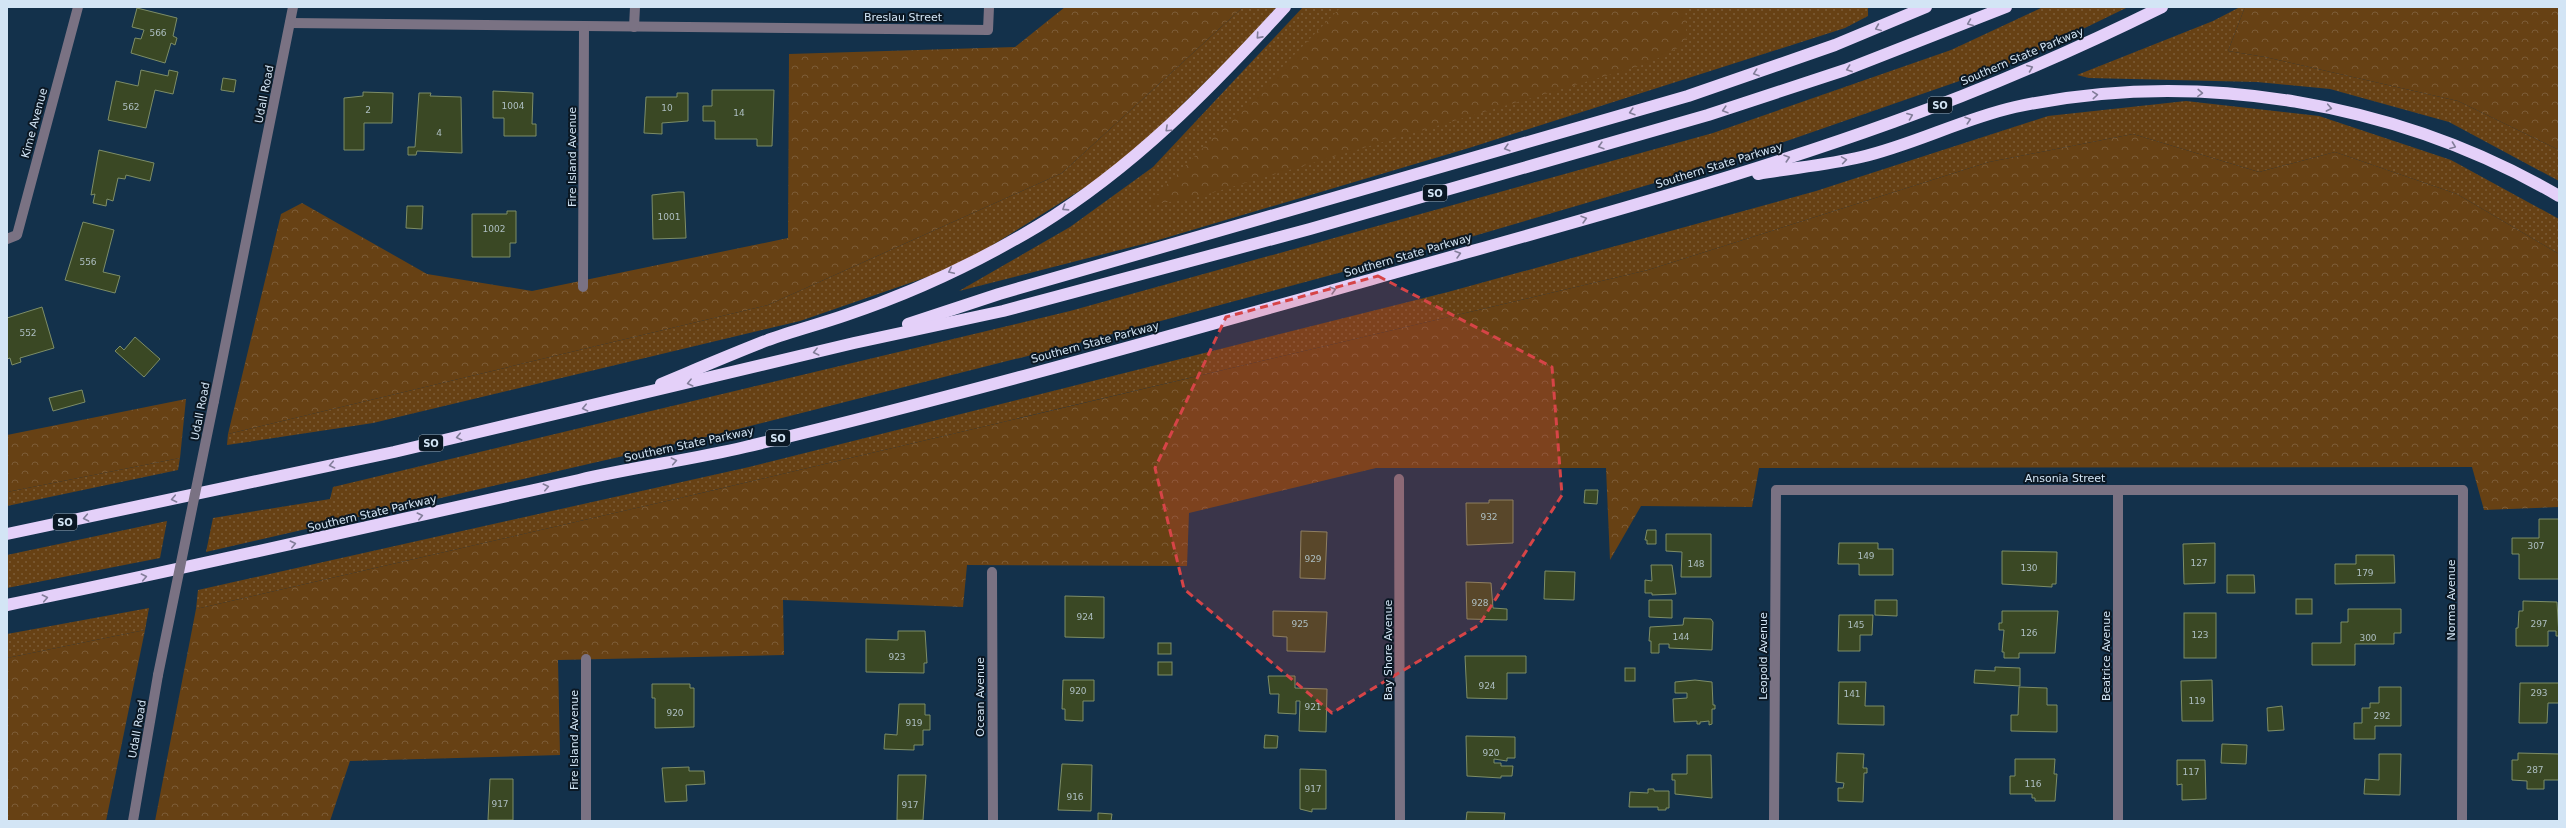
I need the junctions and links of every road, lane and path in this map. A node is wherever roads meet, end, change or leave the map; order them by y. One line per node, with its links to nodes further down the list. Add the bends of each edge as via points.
1 (78, 7): 14 (street, Kime Avenue, via 17,235)
2 (293, 7): 9 (street, Udall Road)
3 (634, 7): 11 (street)
4 (989, 7): 11 (street, Breslau Street, via 988,30)
5 (1285, 7): 17 (highway, one-way to 17, via 1202,97 1158,138 1093,189 1039,225 975,260 917,287 848,315 769,340)
6 (1926, 7): 16 (highway, SO, one-way to 16, via 1828,47 1688,96 999,294)
7 (2006, 7): 16 (highway, SO, one-way to 16, via 1845,70 1675,125 1310,229 1010,309)
8 (2162, 7): 12 (highway, Southern State Parkway / SO, one-way to 8, via 1822,147 1933,107 2045,62)
9 (290, 23): 10 (street, Breslau Street); 26 (street, Udall Road, bridge, via 158,675)
10 (584, 27): 11 (street, Breslau Street); 15 (street, Fire Island Avenue)
11 (634, 27)
12 (1709, 182): 13 (highway, one-way to 13, via 1861,157 1966,120 2033,104 2096,95 2184,92 2267,98 2352,113 2410,130 2471,153); 24 (highway, Southern State Parkway / SO, one-way to 12, via 255,553 588,478 749,446 1296,300)
13 (2559, 196)
14 (7, 238)
15 (583, 287)
16 (854, 343): 17 (highway, SO, one-way to 17)
17 (623, 399): 22 (highway, SO, one-way to 22, via 386,454)
18 (1399, 479): 29 (street, Bay Shore Avenue)
19 (1776, 490): 20 (street, Ansonia Street); 30 (street, Leopold Avenue)
20 (2118, 490): 21 (street, Ansonia Street); 31 (street, Beatrice Avenue)
21 (2353, 491): 32 (street, Norma Avenue, via 2463,490)
22 (7, 534)
23 (992, 572): 28 (street, Ocean Avenue)
24 (7, 605)
25 (586, 659): 27 (street, Fire Island Avenue)
26 (133, 821)
27 (586, 821)
28 (993, 821)
29 (1400, 821)
30 (1774, 821)
31 (2118, 821)
32 (2462, 821)

